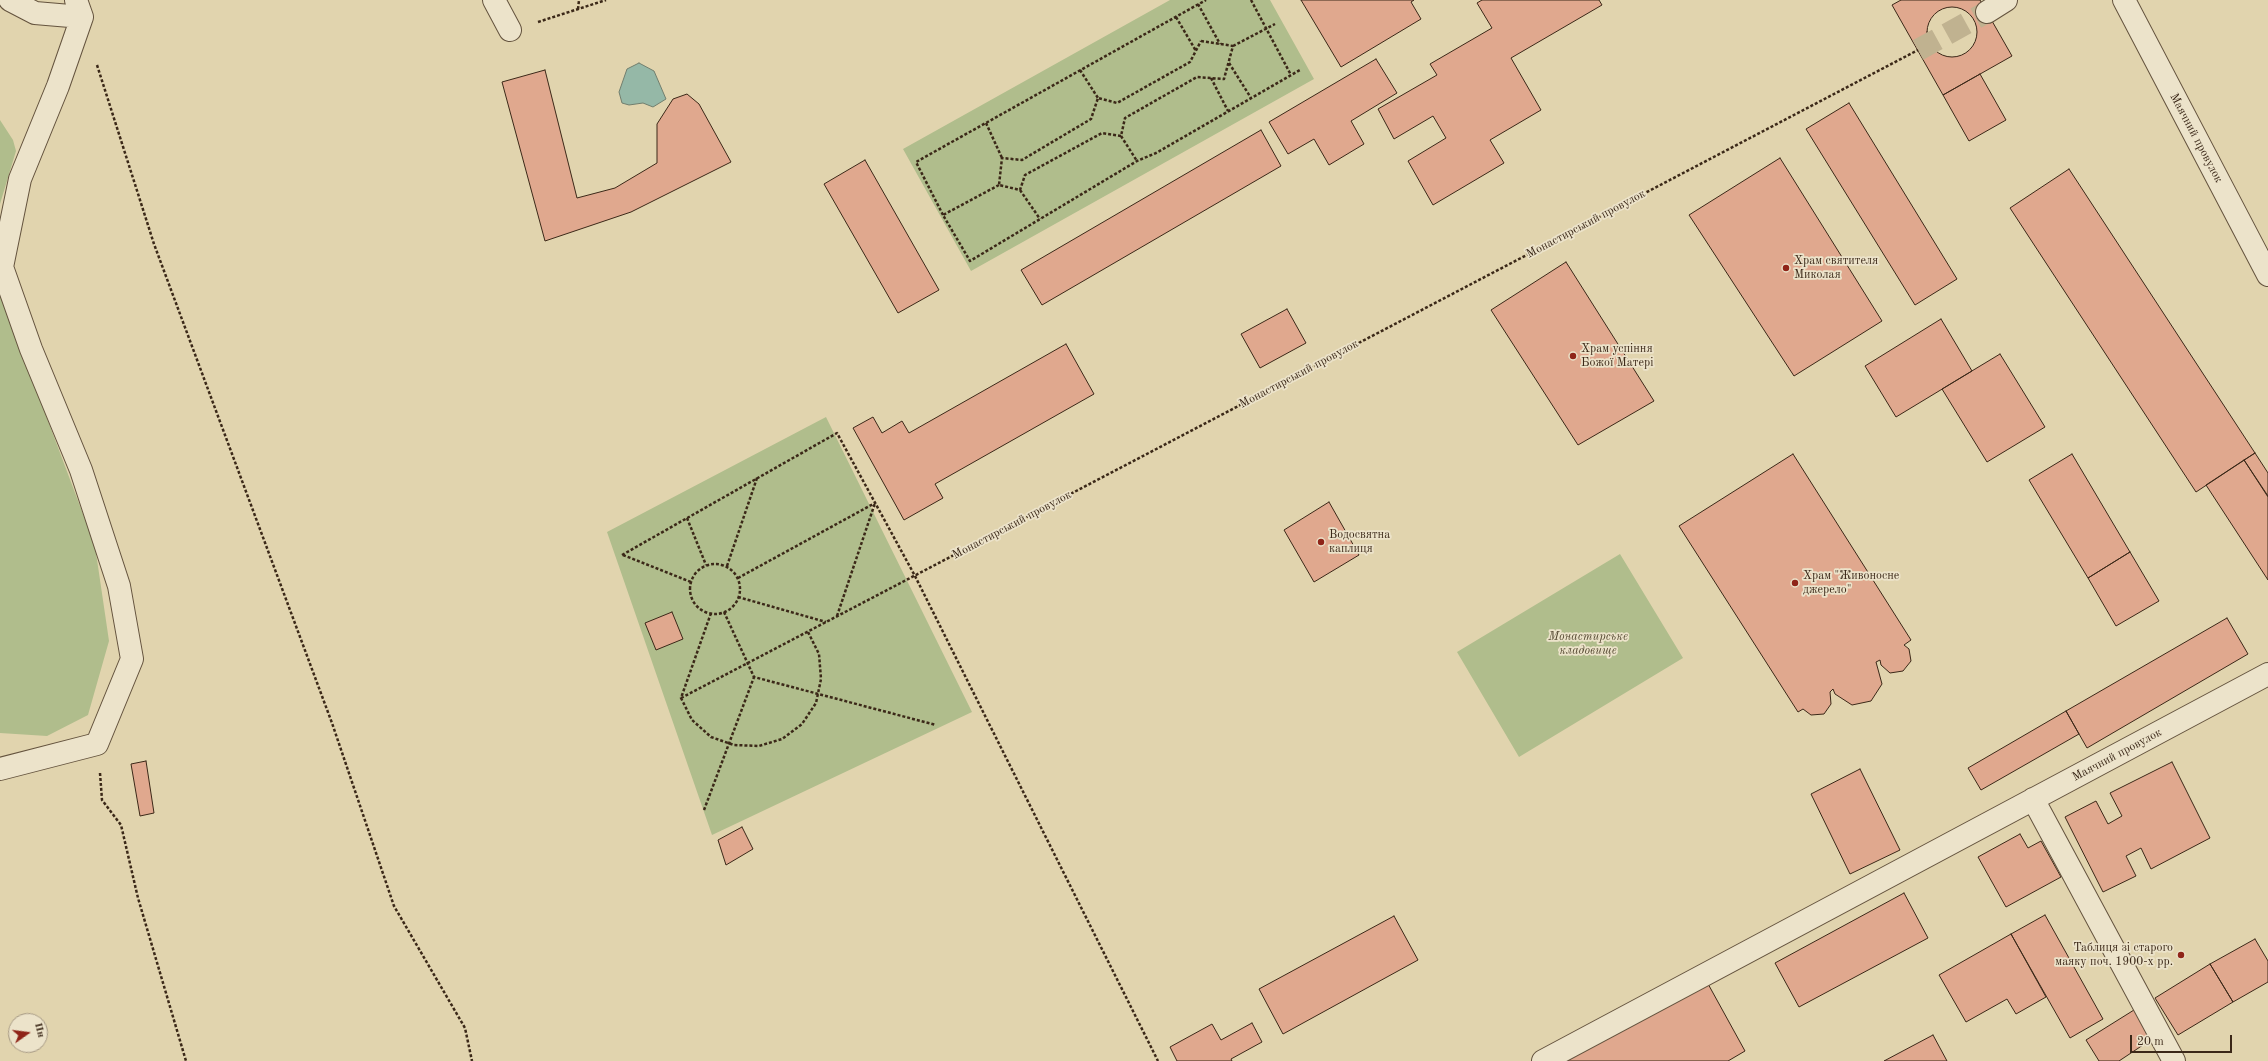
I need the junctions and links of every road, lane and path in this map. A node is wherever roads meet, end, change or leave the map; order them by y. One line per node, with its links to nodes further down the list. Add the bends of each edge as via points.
1 (10, 0): 10 (street, via 35,13)
2 (494, 0): 16 (street)
3 (579, 0): 11 (path)
4 (606, 0): 11 (path)
5 (1206, 0): 9 (path)
6 (1251, 0): 15 (path)
7 (2006, 0): 12 (street)
8 (2124, 0): 38 (street, Маячний провулок)
9 (1198, 4): 13 (path); 17 (path)
10 (79, 9): 59 (street, via 58,86 20,179 2,268 81,470 119,586 132,660)
11 (578, 9): 16 (path)
12 (1987, 12)
13 (1176, 17): 20 (path); 23 (path)
14 (1275, 24): 15 (path)
15 (1265, 29): 18 (path); 25 (path)
16 (510, 30)
17 (1220, 44): 18 (path); 20 (path, via 1201,41)
18 (1233, 46): 22 (path)
19 (1918, 50): 44 (path, Монастирський провулок)
20 (1196, 51): 27 (path, via 1190,62 1117,103)
21 (96, 61): 65 (path, via 154,244 332,723 394,906 465,1028)
22 (1228, 62): 26 (path, via 1224,79); 28 (path)
23 (1080, 70): 27 (path); 30 (path)
24 (1300, 70): 25 (path)
25 (1291, 75): 28 (path)
26 (1211, 78): 29 (path); 31 (path, via 1197,77 1125,118)
27 (1098, 98): 32 (path, via 1090,119 1022,160)
28 (1251, 98): 29 (path)
29 (1228, 111): 33 (path, via 1156,153)
30 (986, 123): 32 (path); 36 (path, via 916,162)
31 (1122, 136): 33 (path); 35 (path, via 1102,133 1025,175)
32 (1002, 158): 34 (path)
33 (1137, 161): 37 (path)
34 (998, 185): 35 (path); 36 (path)
35 (1020, 190): 37 (path)
36 (943, 215): 37 (path, via 970,261)
37 (1040, 219)
38 (2268, 275)
39 (757, 478): 40 (path, via 837,433); 41 (path); 43 (path)
40 (875, 503): 44 (path); 45 (path); 50 (path)
41 (686, 518): 42 (path); 46 (path, via 622,554)
42 (706, 565): 43 (path); 46 (path)
43 (727, 566): 45 (path)
44 (915, 576): 50 (path, Монастирський провулок); 66 (path)
45 (738, 578): 47 (path)
46 (691, 582): 49 (path, via 690,591 696,605)
47 (738, 597): 48 (path, via 735,604); 51 (path)
48 (724, 612): 49 (path); 53 (path)
49 (711, 613): 57 (path)
50 (837, 616): 51 (path, Монастирський провулок)
51 (826, 622): 52 (path, Монастирський провулок)
52 (808, 632): 53 (path, Монастирський провулок); 56 (path, via 819,654 821,679)
53 (748, 663): 55 (path); 57 (path, Монастирський провулок)
54 (2268, 674): 62 (street, Маячний провулок)
55 (754, 677): 56 (path); 60 (path)
56 (818, 694): 58 (path); 60 (path, via 816,703 802,724 782,739 759,746)
57 (680, 698): 60 (path, via 692,720 711,737)
58 (936, 725)
59 (97, 744): 61 (street); 64 (path, via 102,800 121,825 138,898)
60 (729, 744): 63 (path)
61 (0, 769)
62 (2033, 799): 67 (street, Маячний провулок); 68 (street)
63 (704, 810)
64 (186, 1061)
65 (472, 1061)
66 (1158, 1061)
67 (1543, 1061)
68 (2174, 1061)

